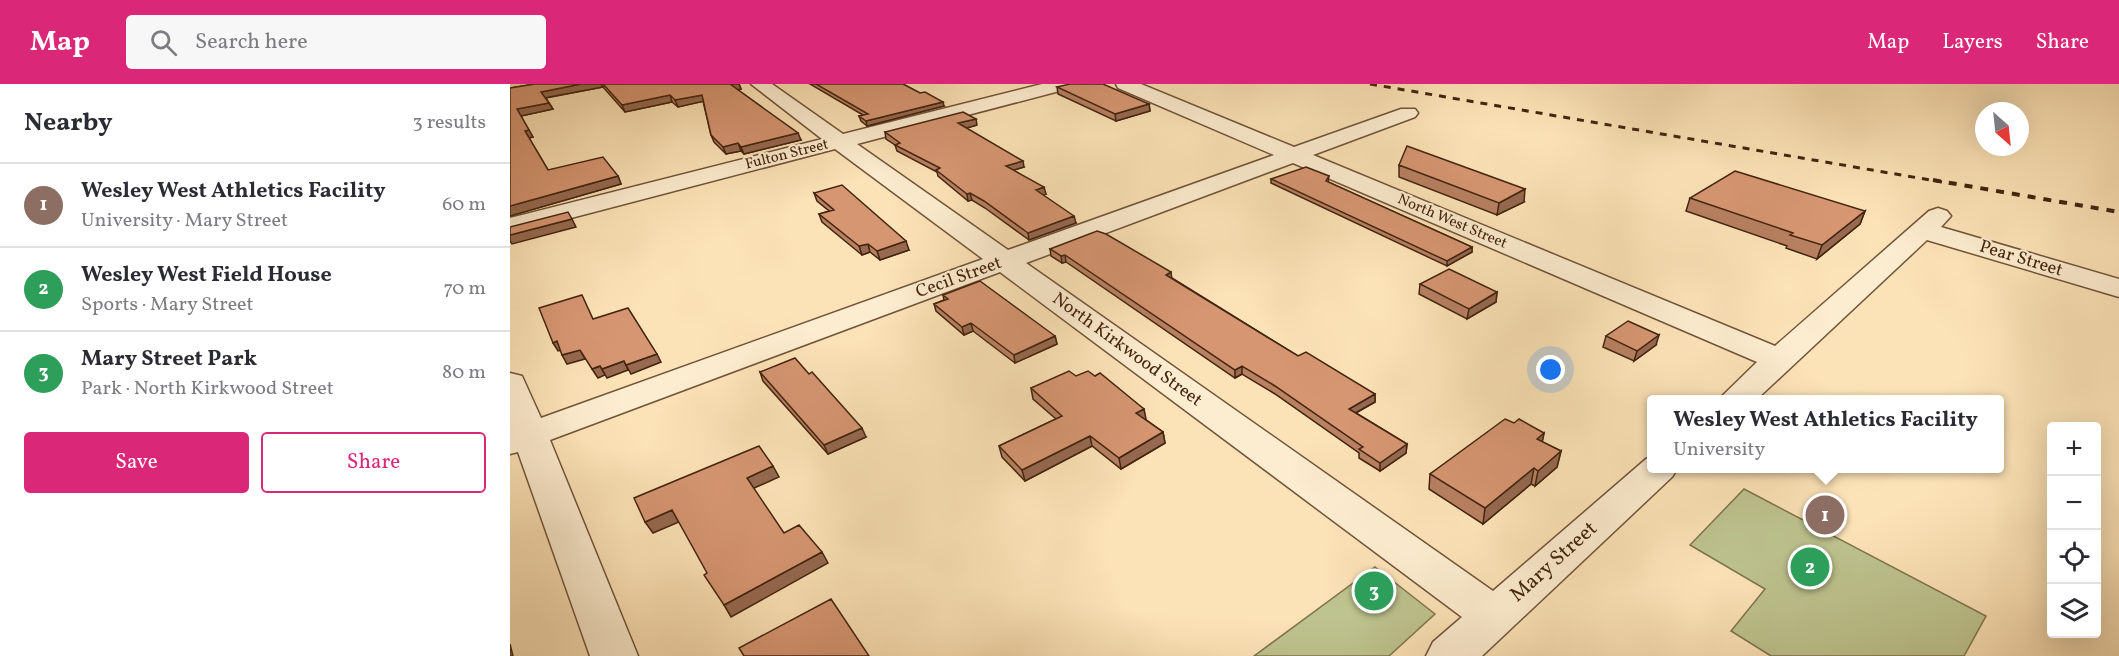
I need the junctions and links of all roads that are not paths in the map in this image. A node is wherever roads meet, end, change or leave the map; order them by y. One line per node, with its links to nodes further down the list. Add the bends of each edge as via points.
1 (532, 84): 5 (highway)
2 (760, 84): 7 (street, North Kirkwood Street)
3 (1064, 84): 7 (street, Fulton Street)
4 (1125, 84): 8 (street, North West Street)
5 (510, 88)
6 (1408, 113): 8 (street, Cecil Street)
7 (837, 142): 9 (street, Fulton Street); 10 (street, North Kirkwood Street)
8 (1292, 156): 10 (street, Cecil Street); 12 (street, North West Street)
9 (510, 226)
10 (1005, 261): 15 (street, Cecil Street); 17 (street, North Kirkwood Street)
11 (2119, 288): 12 (street, Pear Street, via 1930,223)
12 (1780, 360): 14 (street)
13 (510, 383): 15 (street)
14 (1741, 395)
15 (520, 438): 18 (street)
16 (1653, 473): 17 (street, Mary Street)
17 (1494, 616): 19 (street, Mary Street)
18 (614, 656)
19 (1450, 656)

